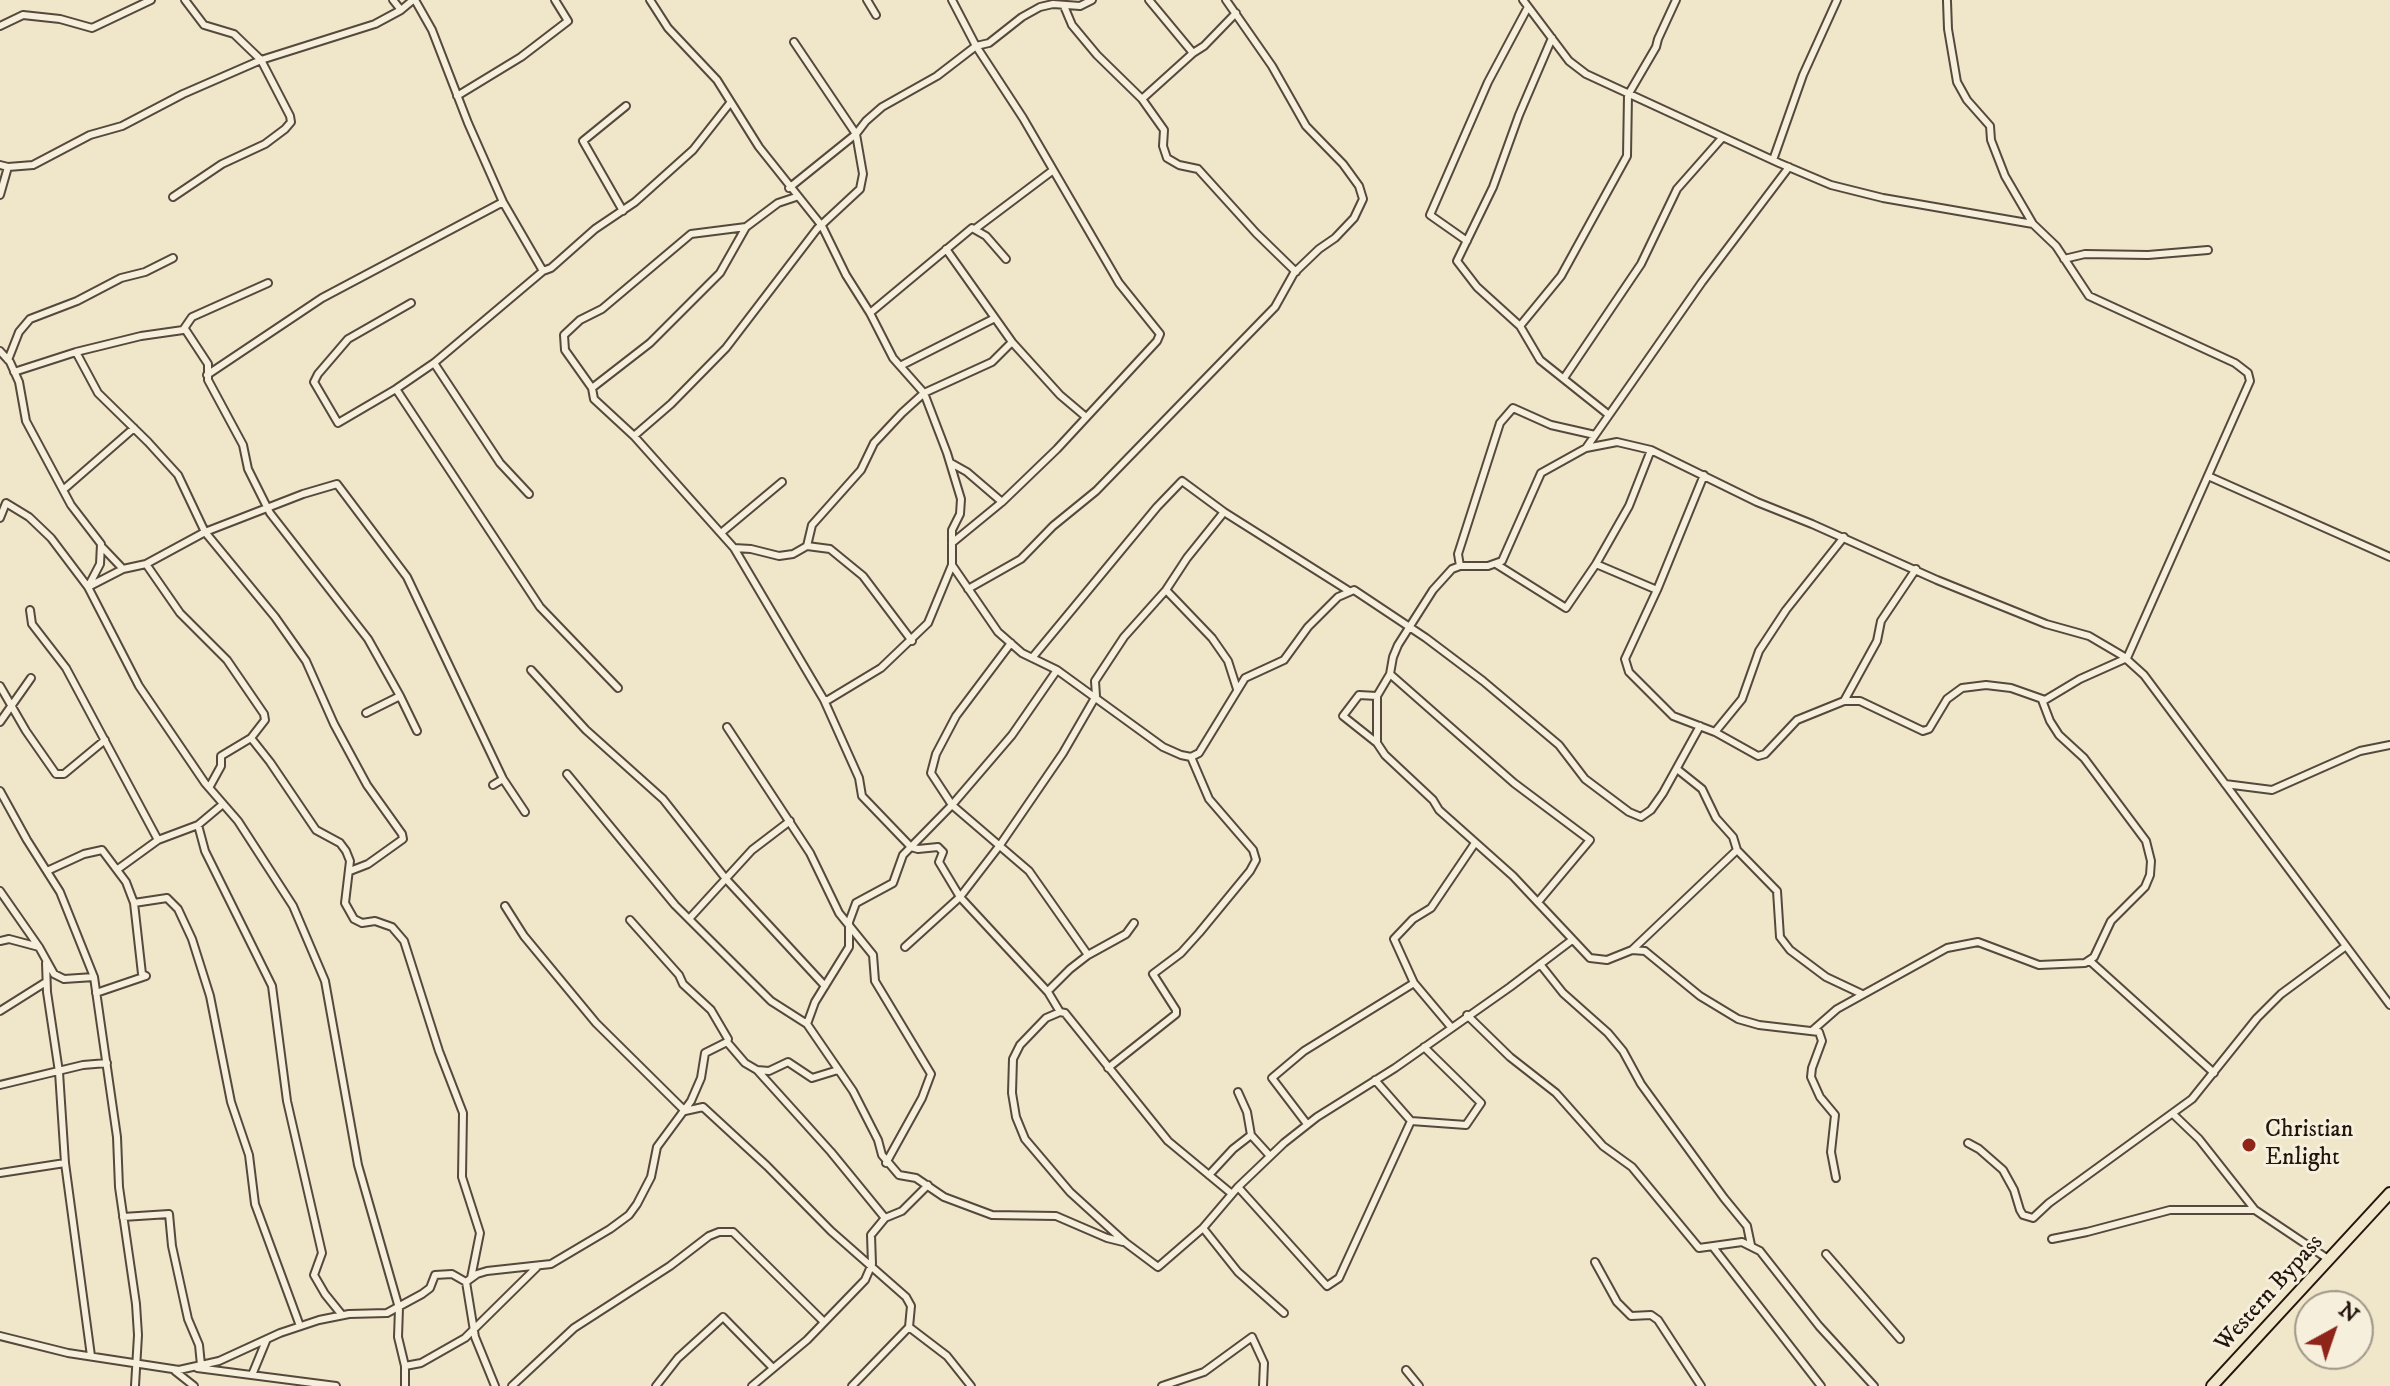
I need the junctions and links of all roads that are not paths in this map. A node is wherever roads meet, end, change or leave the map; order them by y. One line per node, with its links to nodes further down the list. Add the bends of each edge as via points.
1 (151, 0): 20 (street, via 92,28 23,15)
2 (185, 0): 25 (street, via 204,25 234,34)
3 (393, 0): 17 (street)
4 (414, 0): 17 (street); 27 (street, via 432,30)
5 (555, 0): 27 (street, via 568,21)
6 (650, 0): 29 (street)
7 (867, 0): 19 (street)
8 (952, 0): 23 (street)
9 (1092, 0): 16 (street)
10 (1149, 0): 24 (street)
11 (1226, 0): 18 (street)
12 (1676, 0): 26 (street)
13 (1837, 0): 33 (street)
14 (1947, 1): 43 (street, via 1957,82 1990,126 2005,176)
15 (1526, 3): 21 (street); 47 (street, via 1430,215)
16 (1064, 6): 23 (street, via 1040,7 989,43); 28 (street, via 1097,55)
17 (401, 10): 25 (street, via 367,27)
18 (1236, 13): 24 (street); 54 (street, via 1306,126 1343,164 1363,199 1354,218)
19 (876, 15)
20 (0, 26)
21 (1552, 38): 26 (street, via 1586,74); 47 (street)
22 (794, 42): 31 (street)
23 (976, 46): 31 (street, via 882,107); 36 (street)
24 (1193, 53): 28 (street)
25 (261, 60): 34 (street, via 33,165); 39 (street, via 290,125)
26 (1628, 95): 32 (street); 59 (street, via 1627,156 1561,276)
27 (457, 96): 41 (street)
28 (1142, 99): 54 (street, via 1164,130 1167,158 1198,169)
29 (730, 103): 37 (street); 42 (street, via 687,157)
30 (626, 106): 42 (street, via 583,141)
31 (856, 134): 37 (street); 44 (street, via 863,182)
32 (1722, 138): 33 (street); 69 (street, via 1677,189 1641,264)
33 (1773, 160): 35 (street)
34 (4, 166): 38 (street)
35 (1789, 167): 43 (street, via 1883,198); 73 (street)
36 (1052, 171): 46 (street); 74 (street, via 1119,283 1160,334)
37 (789, 188): 40 (street)
38 (0, 195)
39 (173, 197)
40 (796, 197): 44 (street); 45 (street, via 778,203)
41 (503, 202): 53 (street); 68 (street, via 322,298)
42 (623, 211): 53 (street)
43 (2033, 224): 52 (street)
44 (822, 226): 57 (street); 77 (street, via 726,348)
45 (746, 227): 70 (street, via 720,273 650,343); 70 (street, via 691,234 564,335 565,350)
46 (975, 229): 48 (street); 51 (street)
47 (1467, 241): 59 (street, via 1457,261)
48 (946, 249): 57 (street); 58 (street)
49 (2208, 250): 52 (street)
50 (173, 258): 64 (street, via 30,319)
51 (1006, 259)
52 (2064, 259): 82 (street, via 2089,296 2248,373 2245,394)
53 (543, 271): 65 (street)
54 (1296, 272): 106 (street, via 1275,307 1096,491 1021,559)
55 (268, 283): 60 (street, via 192,317)
56 (411, 303): 71 (street, via 348,339 314,382 338,423)
57 (870, 313): 66 (street)
58 (995, 318): 61 (street); 66 (street)
59 (1520, 326): 69 (street, via 1540,360)
60 (185, 329): 63 (street); 68 (street, via 208,364)
61 (1012, 342): 72 (street, via 992,362); 74 (street)
62 (0, 351): 64 (street)
63 (76, 352): 67 (street); 75 (street, via 98,393)
64 (8, 360): 67 (street)
65 (434, 363): 71 (street); 85 (street, via 500,463)
66 (902, 365): 72 (street)
67 (14, 372): 84 (street, via 26,421)
68 (207, 375): 87 (street)
69 (1564, 378): 73 (street)
70 (592, 388): 77 (street, via 594,399)
71 (396, 389): 121 (street, via 540,607)
72 (924, 393): 80 (street); 94 (street, via 874,443 861,470 812,525)
73 (1609, 415): 76 (street)
74 (1086, 417): 86 (street)
75 (134, 428): 84 (street); 90 (street, via 178,475)
76 (1595, 435): 78 (street); 102 (street, via 1551,425 1513,408 1500,423 1458,554)
77 (634, 436): 91 (street)
78 (1586, 448): 79 (street, via 1617,442); 99 (street, via 1541,473 1502,561)
79 (1651, 450): 81 (street); 100 (street, via 1629,506)
80 (950, 463): 86 (street); 93 (street, via 961,499)
81 (1704, 475): 92 (street); 108 (street)
82 (2208, 476): 97 (street); 115 (street)
83 (782, 482): 91 (street)
84 (63, 490): 95 (street)
85 (529, 494)
86 (1002, 502): 93 (street)
87 (268, 508): 90 (street); 123 (street, via 368,639); 143 (street, via 337,484 407,577)
88 (1224, 512): 107 (street); 109 (street); 114 (street, via 1179,481)
89 (0, 518): 105 (street, via 6,503 29,517)
90 (205, 532): 98 (street); 160 (street, via 306,661 367,785 407,835)
91 (721, 533): 96 (street)
92 (1844, 537): 104 (street); 135 (street, via 1786,610 1759,651 1742,699)
93 (952, 543): 101 (street)
94 (807, 546): 96 (street, via 779,556); 112 (street, via 830,549 863,576)
95 (103, 548): 103 (street); 105 (street)
96 (734, 548): 126 (street)
97 (2390, 557)
98 (146, 564): 103 (street); 136 (street, via 180,613 227,660 264,714)
99 (1496, 564): 100 (street, via 1566,608); 102 (street)
100 (1596, 564): 108 (street)
101 (952, 565): 106 (street); 112 (street, via 928,623)
102 (1460, 566): 111 (street, via 1446,574)
103 (123, 569): 105 (street)
104 (1916, 569): 115 (street, via 2046,624 2089,636); 128 (street, via 1881,621 1877,641)
105 (88, 587): 146 (street, via 139,686)
106 (968, 589): 113 (street)
107 (1166, 590): 122 (street, via 1212,638 1228,661); 124 (street, via 1124,637 1095,681)
108 (1657, 590): 132 (street, via 1624,664 1673,716)
109 (1349, 591): 111 (street, via 1359,591); 122 (street, via 1308,627 1284,660 1253,672)
110 (30, 610): 137 (street, via 32,624 66,668)
111 (1410, 627): 118 (street); 141 (street, via 1559,745 1585,779 1629,812 1646,816)
112 (912, 641): 126 (street, via 881,668)
113 (1011, 643): 114 (street); 149 (street, via 956,716 936,754 931,773)
114 (1032, 658): 117 (street)
115 (2126, 659): 127 (street); 144 (street, via 2144,675)
116 (531, 670): 161 (street, via 586,730 663,799)
117 (1057, 670): 124 (street); 149 (street, via 1012,735)
118 (1390, 674): 125 (street); 164 (street, via 1514,783 1590,840)
119 (31, 678): 129 (street)
120 (0, 686): 129 (street)
121 (618, 688)
122 (1237, 689): 140 (street, via 1199,753)
123 (400, 696): 130 (street); 134 (street)
124 (1096, 696): 140 (street, via 1163,747); 155 (street)
125 (1377, 696): 138 (street); 138 (street, via 1359,695 1343,716)
126 (824, 700): 156 (street, via 862,796)
127 (2042, 700): 128 (street, via 2011,688 1962,688 1923,731 1860,701); 178 (street, via 2059,735 2084,758 2150,849 2145,887 2111,921)
128 (1844, 701): 135 (street, via 1797,720 1762,756)
129 (12, 705): 131 (street); 137 (street, via 56,774 64,774)
130 (366, 713)
131 (0, 722)
132 (1700, 726): 135 (street); 141 (street)
133 (727, 727): 151 (street)
134 (417, 731)
135 (1715, 732)
136 (251, 738): 146 (street, via 221,756); 160 (street, via 316,830 346,851)
137 (105, 740): 153 (street)
138 (1377, 743): 154 (street)
139 (2390, 745): 144 (street, via 2360,751 2272,790)
140 (1191, 757): 198 (street, via 1209,799 1256,860 1181,953 1153,974 1176,1014)
141 (1677, 769): 157 (street, via 1702,789)
142 (567, 774): 167 (street)
143 (503, 779): 145 (street); 150 (street)
144 (2225, 784): 173 (street)
145 (493, 785)
146 (210, 786): 148 (street)
147 (0, 791): 159 (street)
148 (223, 804): 152 (street); 236 (street, via 293,906 325,981 358,1165)
149 (952, 805): 155 (street); 156 (street)
150 (525, 812)
151 (790, 821): 161 (street, via 752,850); 170 (street)
152 (198, 825): 153 (street); 238 (street, via 205,851 272,986 287,1101 322,1253 314,1275)
153 (158, 840): 158 (street)
154 (1475, 843): 164 (street); 183 (street, via 1431,908 1394,939)
155 (1000, 845): 163 (street); 177 (street, via 1029,871)
156 (911, 847): 163 (street, via 938,847 943,852 939,862); 170 (street, via 893,883 856,903)
157 (1737, 850): 176 (street); 187 (street, via 1777,891 1780,937 1790,950 1826,977)
158 (118, 869): 159 (street, via 102,850); 165 (street)
159 (47, 871): 181 (street, via 70,913)
160 (350, 871): 235 (street, via 345,903 354,919 392,927 404,941 463,1113 462,1177 480,1233)
161 (726, 879): 167 (street); 184 (street)
162 (0, 891): 174 (street)
163 (960, 897): 175 (street); 190 (street, via 1048,992)
164 (1538, 902): 171 (street)
165 (134, 903): 186 (street, via 146,976); 240 (street, via 167,898 192,939 249,1155 255,1204)
166 (505, 906): 206 (street, via 596,1023)
167 (689, 919): 192 (street, via 771,1001)
168 (630, 920): 195 (street, via 711,1010)
169 (1134, 923): 177 (street, via 1126,934)
170 (849, 927): 184 (street, via 849,947); 214 (street, via 873,955 875,981 931,1074)
171 (1572, 940): 176 (street, via 1597,961); 180 (street)
172 (0, 941): 174 (street)
173 (2346, 946): 188 (street); 202 (street, via 2281,994)
174 (39, 947): 179 (street)
175 (905, 947)
176 (1632, 950): 194 (street, via 1655,957 1700,996 1738,1019)
177 (1088, 955): 185 (street)
178 (2090, 961): 187 (street, via 2039,965 1971,942 1947,948); 202 (street)
179 (46, 963): 181 (street, via 64,979); 182 (street)
180 (1540, 964): 191 (street); 228 (street, via 1623,1051 1641,1084 1747,1226)
181 (94, 977): 186 (street)
182 (46, 982): 189 (street); 201 (street)
183 (1414, 983): 193 (street); 209 (street, via 1304,1051 1272,1078)
184 (825, 986): 192 (street)
185 (1050, 989)
186 (96, 993): 197 (street)
187 (1862, 994): 194 (street)
188 (2390, 1005)
189 (0, 1011)
190 (1060, 1012): 198 (street); 227 (street, via 1032,1031 1013,1059 1016,1117 1025,1139 1070,1192)
191 (1467, 1015): 193 (street); 229 (street, via 1556,1093 1603,1146 1632,1167 1699,1248)
192 (807, 1024): 200 (street)
193 (1451, 1027): 196 (street)
194 (1813, 1030): 217 (street, via 1822,1041 1811,1077 1835,1115 1831,1152)
195 (727, 1042): 199 (street); 206 (street, via 705,1053 701,1078)
196 (1424, 1047): 203 (street); 208 (street, via 1481,1103 1466,1125)
197 (107, 1063): 201 (street); 223 (street)
198 (1108, 1068): 216 (street, via 1168,1141)
199 (757, 1070): 200 (street, via 788,1062 812,1078); 224 (street)
200 (838, 1070): 214 (street)
201 (59, 1072): 204 (street); 213 (street)
202 (2214, 1073): 207 (street)
203 (1375, 1080): 208 (street); 209 (street)
204 (0, 1085)
205 (1238, 1092): 210 (street)
206 (685, 1111): 233 (street, via 703,1107); 234 (street, via 657,1147 651,1177 629,1215 560,1260)
207 (2173, 1114): 211 (street, via 2033,1218 2023,1215 2003,1170); 222 (street)
208 (1411, 1121): 219 (street, via 1339,1278 1327,1286)
209 (1307, 1124): 212 (street)
210 (1251, 1135): 212 (street); 216 (street)
211 (1968, 1143)
212 (1270, 1156): 219 (street)
213 (65, 1163): 215 (street); 246 (street)
214 (886, 1163): 218 (street, via 899,1175)
215 (0, 1173)
216 (1209, 1175): 221 (street)
217 (1836, 1178)
218 (928, 1185): 224 (street, via 902,1211); 227 (street, via 944,1197 992,1215 1056,1216)
219 (1238, 1187): 221 (street)
220 (2390, 1193): 231 (main road, Western Bypass)
221 (1232, 1194): 225 (street)
222 (2255, 1210): 226 (street, via 2170,1210); 231 (street)
223 (123, 1217): 247 (street, via 136,1304); 248 (street, via 169,1214)
224 (885, 1218): 233 (street, via 871,1235)
225 (1203, 1228): 227 (street, via 1158,1267); 237 (street, via 1238,1272)
226 (2052, 1239)
227 (1126, 1243)
228 (1751, 1245): 229 (street); 270 (street)
229 (1713, 1247): 269 (street)
230 (1826, 1254): 244 (street)
231 (2328, 1259): 271 (main road, Western Bypass)
232 (1595, 1262): 268 (street, via 1631,1316 1658,1320)
233 (872, 1264): 239 (street, via 865,1280); 241 (street, via 906,1297 911,1306)
234 (537, 1267): 235 (street, via 487,1271); 242 (street)
235 (469, 1280): 236 (street, via 435,1275 430,1288); 242 (street)
236 (399, 1308): 238 (street); 249 (street)
237 (1284, 1313)
238 (342, 1315): 240 (street)
239 (824, 1322): 251 (street); 260 (street, via 733,1232 719,1232 574,1328)
240 (300, 1326): 245 (street)
241 (909, 1327): 263 (street); 264 (street, via 947,1356)
242 (474, 1330): 249 (street, via 421,1363); 259 (street)
243 (0, 1336): 246 (street)
244 (1900, 1339)
245 (266, 1341): 248 (street); 254 (street)
246 (91, 1356): 247 (street)
247 (137, 1363): 252 (street); 255 (street)
248 (201, 1365): 250 (street)
249 (405, 1366): 258 (street)
250 (191, 1367): 252 (street); 254 (street)
251 (772, 1367): 261 (street, via 723,1317); 262 (street)
252 (172, 1370): 256 (street)
253 (1406, 1370): 267 (street)
254 (252, 1375): 257 (street)
255 (135, 1386)
256 (194, 1386)
257 (336, 1386)
258 (405, 1386)
259 (495, 1386)
260 (512, 1386)
261 (656, 1386)
262 (752, 1386)
263 (852, 1386)
264 (971, 1386)
265 (1162, 1386): 266 (street, via 1204,1372 1252,1337 1264,1363)
266 (1263, 1386)
267 (1419, 1386)
268 (1701, 1386)
269 (1821, 1386)
270 (1874, 1386)
271 (2212, 1386)

